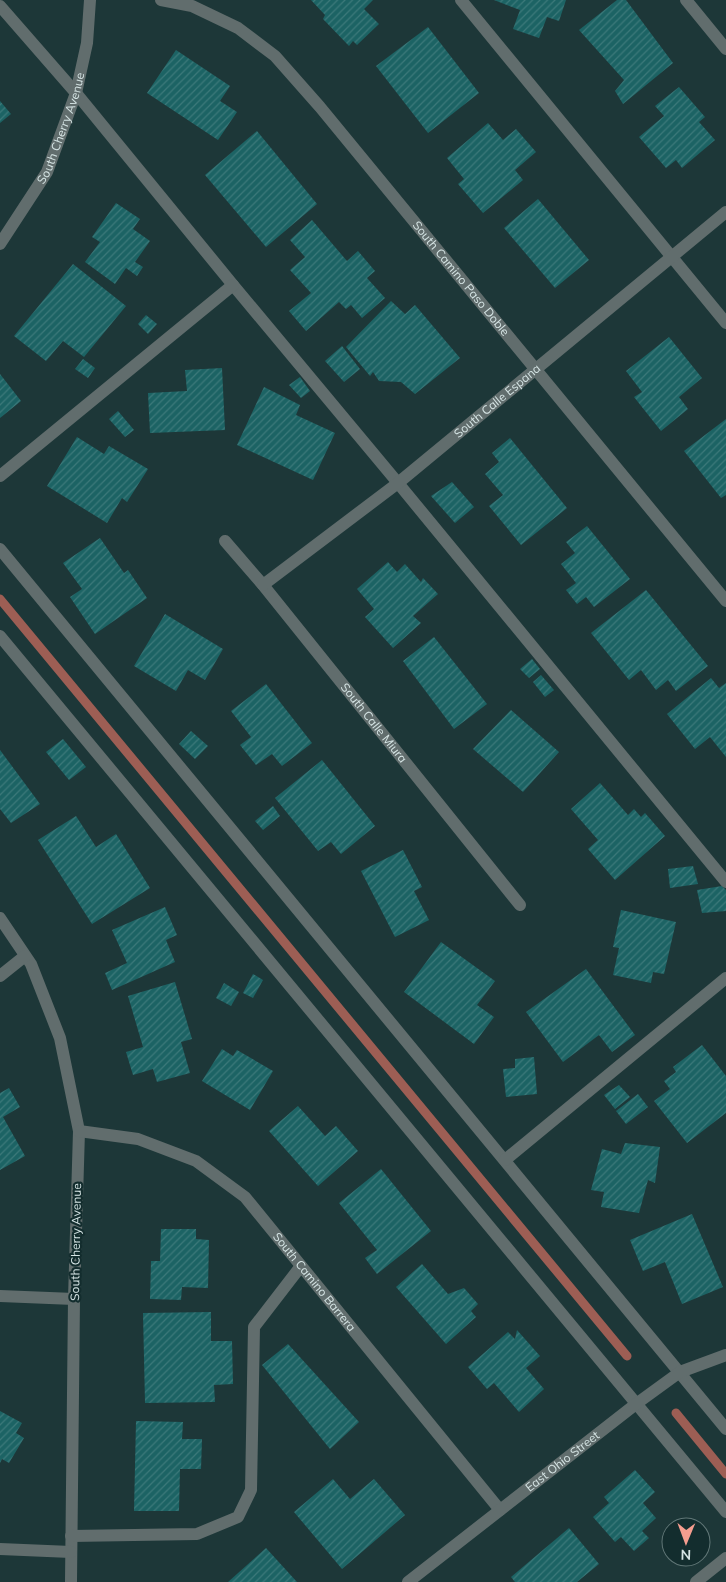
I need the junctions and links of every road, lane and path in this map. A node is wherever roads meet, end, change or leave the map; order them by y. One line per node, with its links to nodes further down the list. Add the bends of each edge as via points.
1 (90, 0): 7 (street, South Cherry Avenue, via 87,43)
2 (161, 0): 13 (street, South Camino Paso Doble, via 192,6 238,28 275,56)
3 (461, 0): 10 (street)
4 (686, 0): 6 (street)
5 (0, 6): 7 (street)
6 (726, 49)
7 (76, 93): 9 (street, South Cherry Avenue, via 47,172); 11 (street)
8 (726, 212): 10 (street, South Calle Espana)
9 (0, 244)
10 (673, 256): 12 (street); 13 (street, South Calle Espana)
11 (233, 285): 14 (street); 15 (street)
12 (726, 323)
13 (535, 370): 15 (street, South Calle Espana); 19 (street, South Camino Paso Doble)
14 (0, 476)
15 (398, 483): 18 (street, South Calle Espana); 21 (street)
16 (225, 541): 18 (street, South Calle Miura)
17 (0, 549): 28 (street)
18 (263, 585): 22 (street, South Calle Miura)
19 (726, 601)
20 (0, 636): 34 (street)
21 (726, 882)
22 (520, 906)
23 (0, 918): 24 (street, South Cherry Avenue)
24 (25, 956): 25 (street); 27 (street, South Cherry Avenue, via 60,1038)
25 (0, 976)
26 (726, 978): 28 (street)
27 (79, 1130): 29 (street, South Camino Barrera, via 138,1139 196,1161 245,1197); 31 (street, South Cherry Avenue)
28 (505, 1160): 33 (street)
29 (302, 1266): 36 (street, South Camino Barrera); 38 (street, via 254,1327 251,1490 238,1518 196,1534)
30 (0, 1296): 31 (street)
31 (74, 1299): 38 (street, South Cherry Avenue)
32 (726, 1355): 33 (street, East Ohio Street)
33 (680, 1372): 34 (street, East Ohio Street); 35 (street)
34 (636, 1404): 36 (street, East Ohio Street); 37 (street)
35 (726, 1429)
36 (500, 1510): 43 (street, East Ohio Street)
37 (726, 1512)
38 (71, 1536): 40 (street, South Cherry Avenue)
39 (0, 1549): 40 (street)
40 (71, 1552): 42 (street, South Cherry Avenue)
41 (726, 1558): 44 (street)
42 (71, 1582)
43 (408, 1582)
44 (696, 1582)

